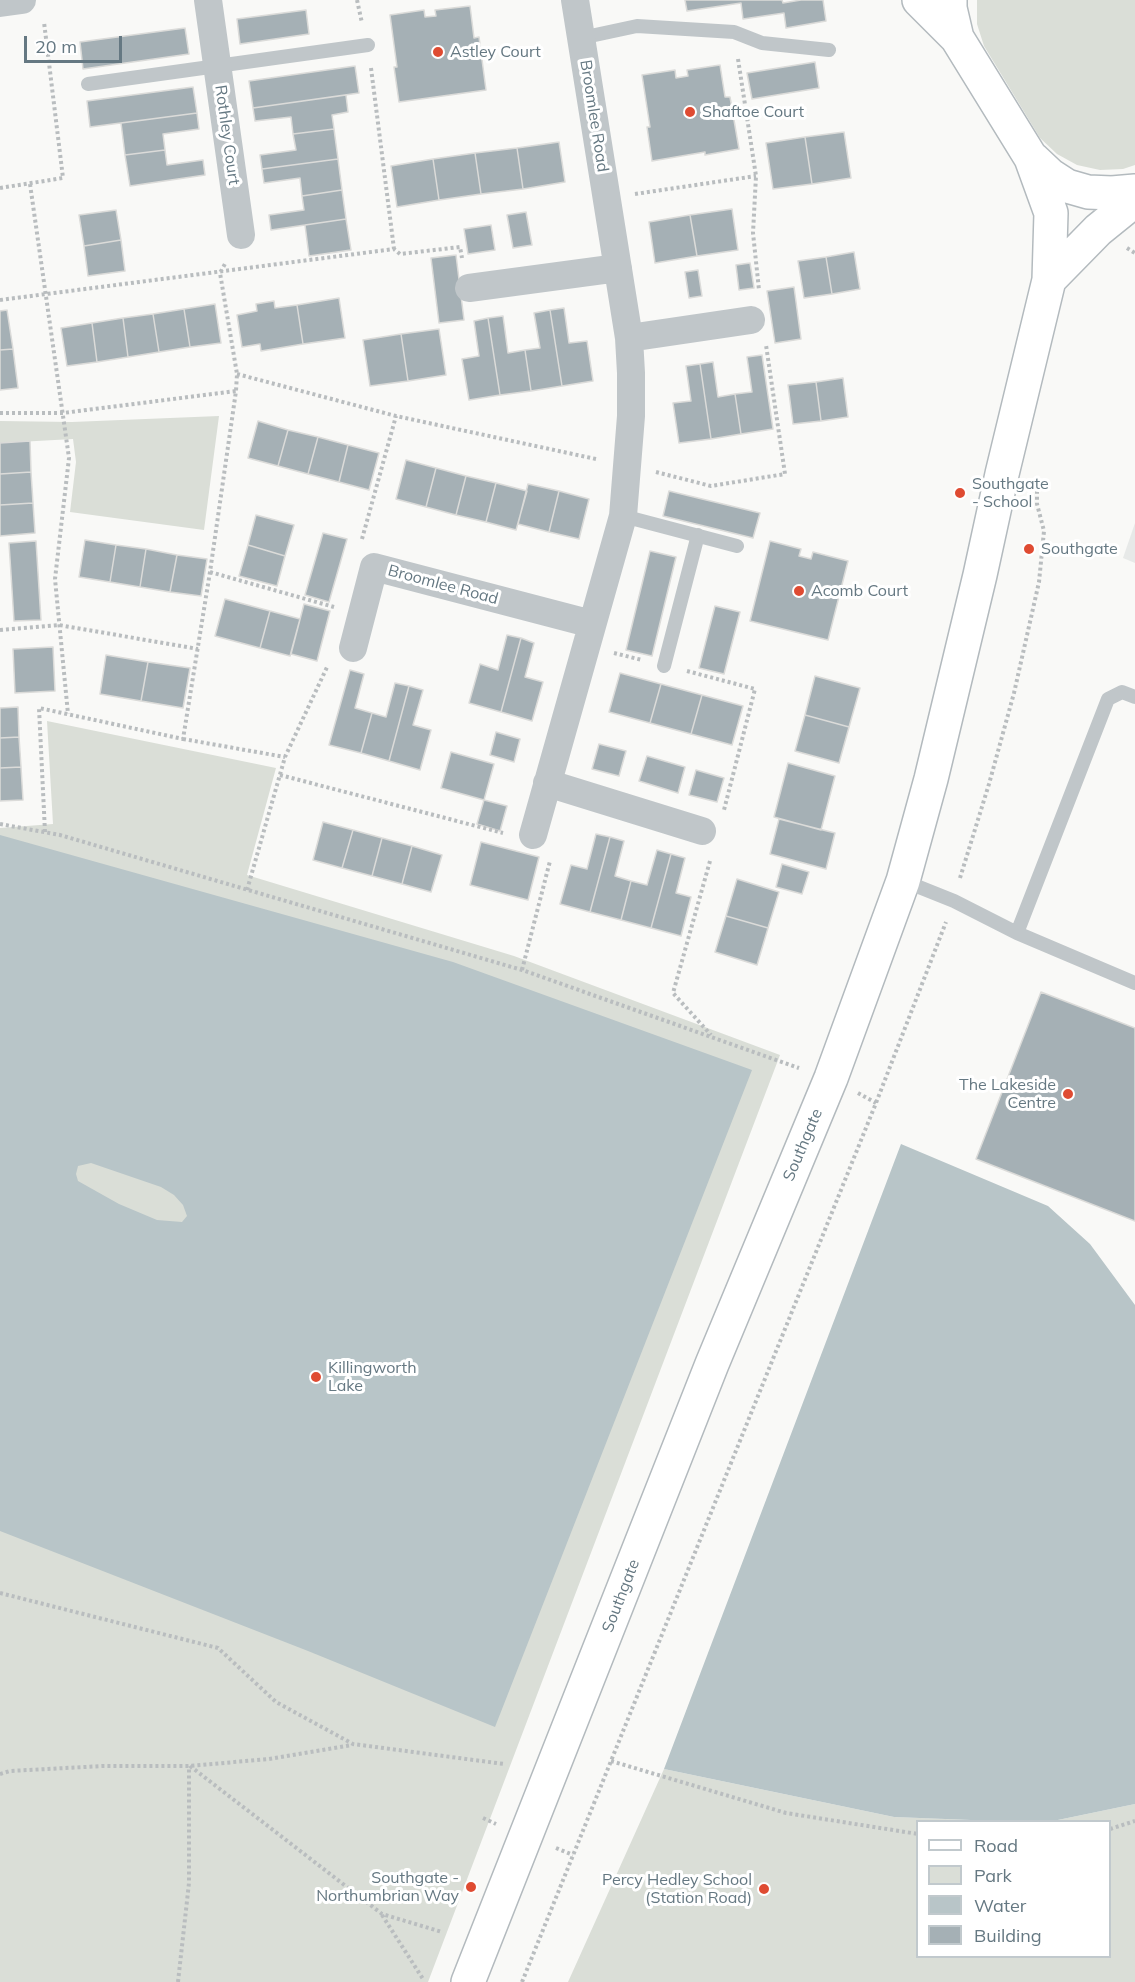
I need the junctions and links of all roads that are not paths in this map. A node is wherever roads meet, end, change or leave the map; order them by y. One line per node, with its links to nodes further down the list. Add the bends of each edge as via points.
1 (208, 0): 11 (street, Rothley Court)
2 (574, 0): 7 (street, Broomlee Road)
3 (919, 0): 8 (street)
4 (950, 0): 8 (street, Southgate)
5 (0, 3): 6 (street)
6 (32, 6)
7 (582, 38): 10 (lane, via 637,26 734,32 762,43); 17 (street, Broomlee Road)
8 (957, 38): 13 (street, Southgate)
9 (368, 45): 11 (lane)
10 (829, 50)
11 (217, 66): 12 (lane); 16 (street, Rothley Court)
12 (88, 84)
13 (1032, 158): 14 (street, Southgate, via 1067,186 1088,192); 18 (street, Southgate, via 1051,213)
14 (1135, 190)
15 (1135, 200): 18 (street, via 1098,230)
16 (241, 235)
17 (618, 268): 19 (street); 21 (street, Broomlee Road)
18 (1049, 280): 32 (street, Southgate)
19 (469, 288)
20 (751, 320): 21 (street)
21 (629, 338): 22 (street, Broomlee Road, via 631,373)
22 (622, 516): 23 (lane); 25 (street, Broomlee Road)
23 (698, 535): 24 (lane); 27 (lane)
24 (737, 546)
25 (589, 635): 26 (street, Broomlee Road, via 374,567); 29 (street, Broomlee Road)
26 (353, 648)
27 (664, 666)
28 (1135, 698): 33 (lane, via 1122,692 1108,699)
29 (547, 783): 30 (street); 31 (street, Broomlee Road)
30 (702, 831)
31 (521, 835)
32 (903, 881): 33 (lane); 35 (street, Southgate, via 831,1078 708,1375)
33 (1017, 933): 34 (lane)
34 (1135, 983)
35 (468, 1982)

